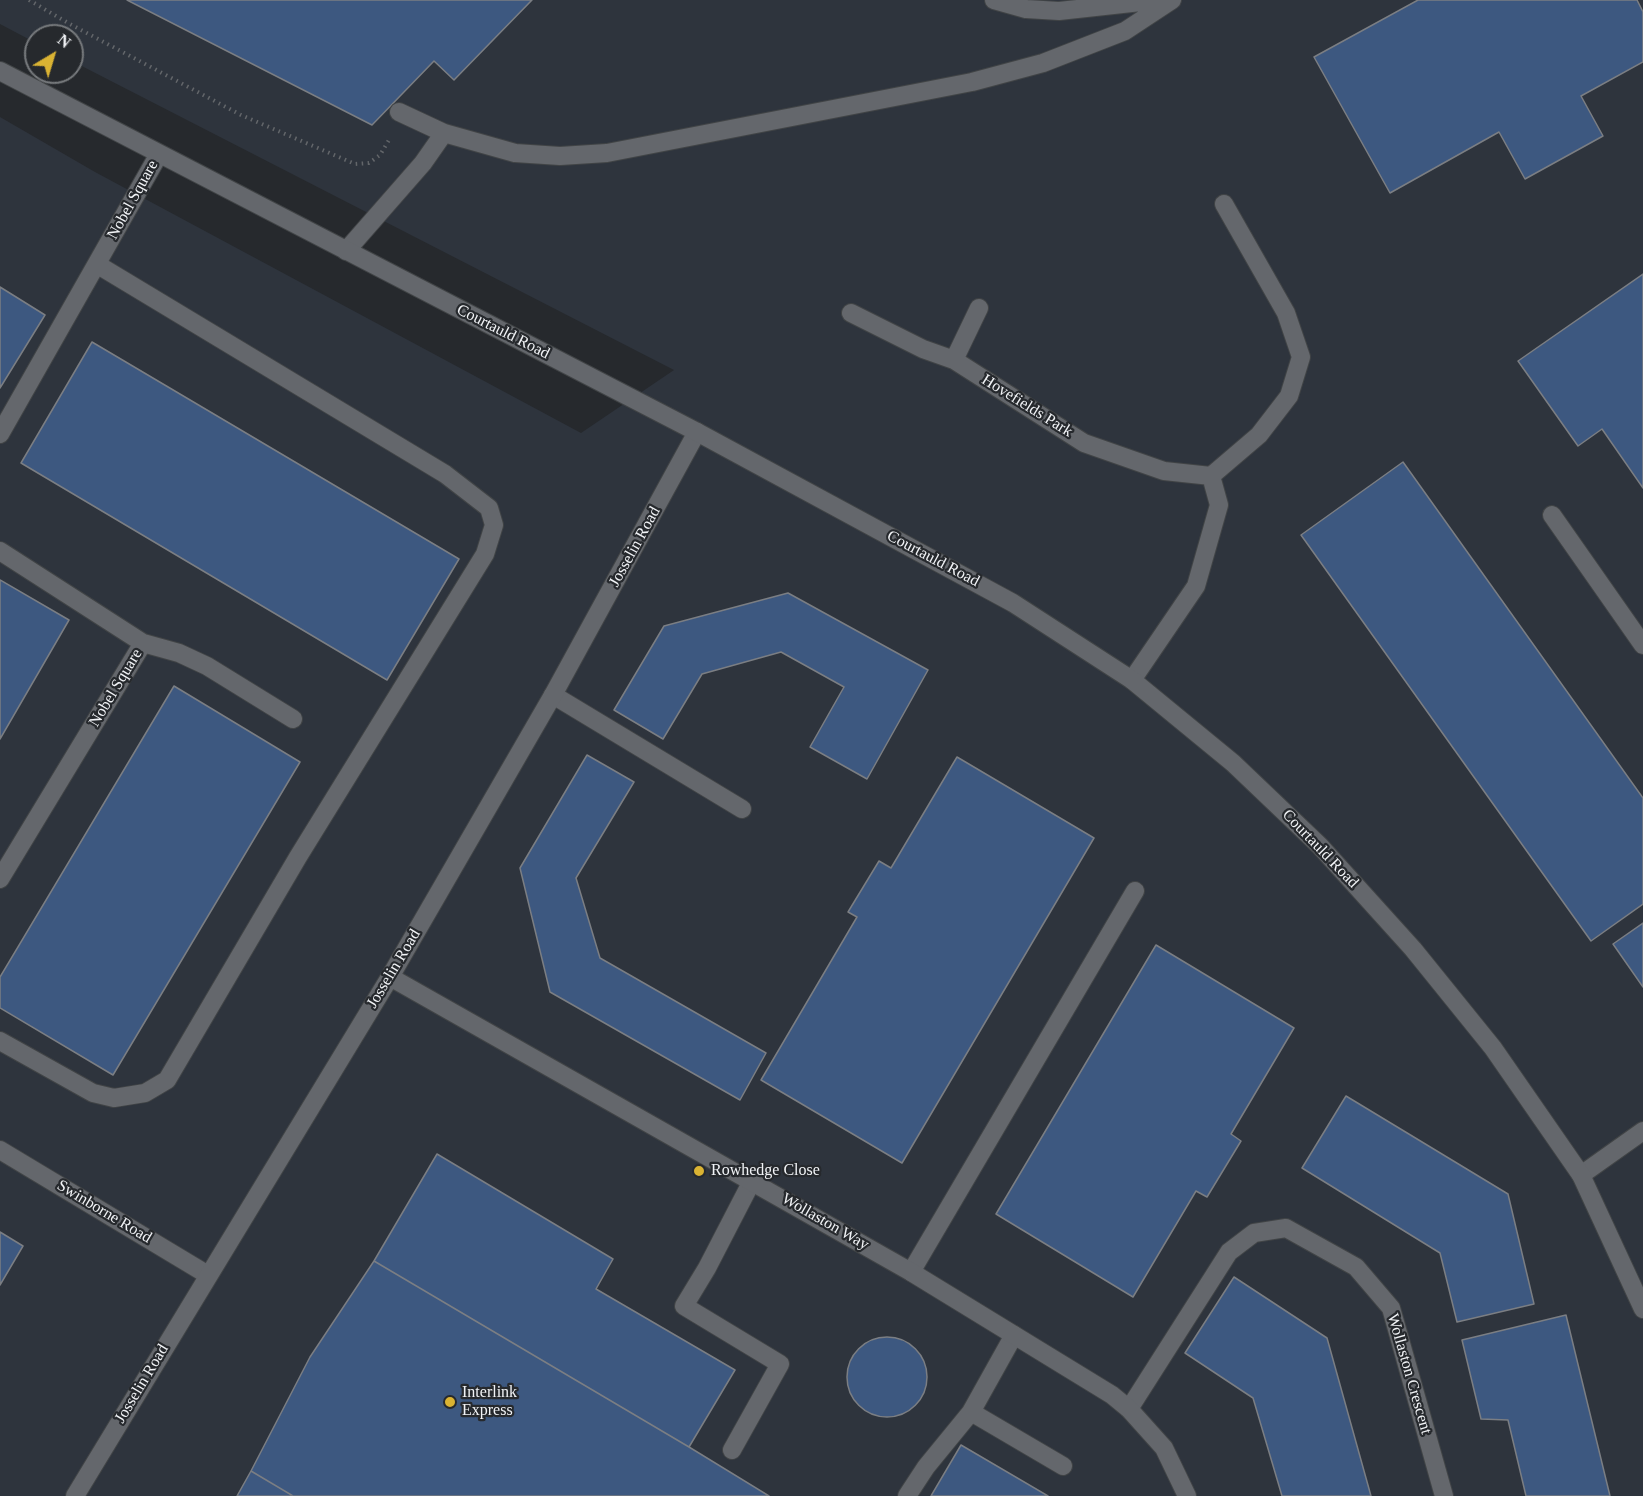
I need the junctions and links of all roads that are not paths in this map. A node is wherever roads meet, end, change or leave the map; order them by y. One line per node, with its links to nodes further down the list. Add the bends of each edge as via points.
1 (994, 0): 2 (street, via 1026,9 1059,11)
2 (1159, 0)
3 (1172, 0): 6 (street, via 1125,31 1043,63 972,82 607,153 515,153)
4 (0, 71): 7 (street, Courtauld Road)
5 (399, 112): 6 (street)
6 (444, 132): 9 (street, via 423,163)
7 (159, 154): 9 (street, Courtauld Road); 10 (street, Nobel Square)
8 (1224, 204): 16 (street, via 1286,313 1301,357 1288,396 1259,435)
9 (346, 251): 14 (street, Courtauld Road)
10 (98, 265): 15 (street, Nobel Square); 28 (street, via 445,474 489,508 494,525 485,554 298,857 167,1080 145,1093 114,1098 93,1093)
11 (979, 308): 13 (street)
12 (851, 314): 13 (street, Hovefields Park)
13 (954, 360): 16 (street, Hovefields Park, via 1084,442 1164,471)
14 (697, 432): 21 (street, Courtauld Road, via 1013,603); 22 (street, Josselin Road)
15 (0, 434)
16 (1211, 476): 21 (street, via 1219,505 1196,586)
17 (1552, 515): 20 (street)
18 (0, 551): 19 (street, Nobel Square)
19 (143, 644): 23 (street, via 179,653 207,666); 25 (street, Nobel Square)
20 (1643, 645)
21 (1132, 680): 31 (street, Courtauld Road, via 1233,764 1320,846 1413,949 1492,1048)
22 (553, 695): 24 (street); 27 (street, Josselin Road)
23 (293, 719)
24 (742, 808)
25 (0, 879)
26 (1135, 891): 33 (street)
27 (390, 977): 32 (street, Wollaston Way); 34 (street, Josselin Road)
28 (0, 1041)
29 (1643, 1131): 31 (street)
30 (0, 1150): 34 (street, Swinborne Road)
31 (1581, 1175): 35 (street, Courtauld Road)
32 (752, 1181): 33 (street, Wollaston Way); 39 (street, via 684,1306 780,1364)
33 (911, 1272): 36 (street, Wollaston Way)
34 (208, 1275): 41 (street, Josselin Road)
35 (1643, 1309)
36 (1014, 1335): 37 (street, Wollaston Way); 38 (street)
37 (1129, 1409): 43 (street, Wollaston Way, via 1164,1448); 44 (street, Wollaston Crescent, via 1229,1252 1254,1233 1286,1228 1356,1267 1390,1308)
38 (971, 1412): 40 (street); 42 (street)
39 (732, 1450)
40 (1063, 1466)
41 (75, 1496)
42 (907, 1496)
43 (1187, 1496)
44 (1444, 1496)

